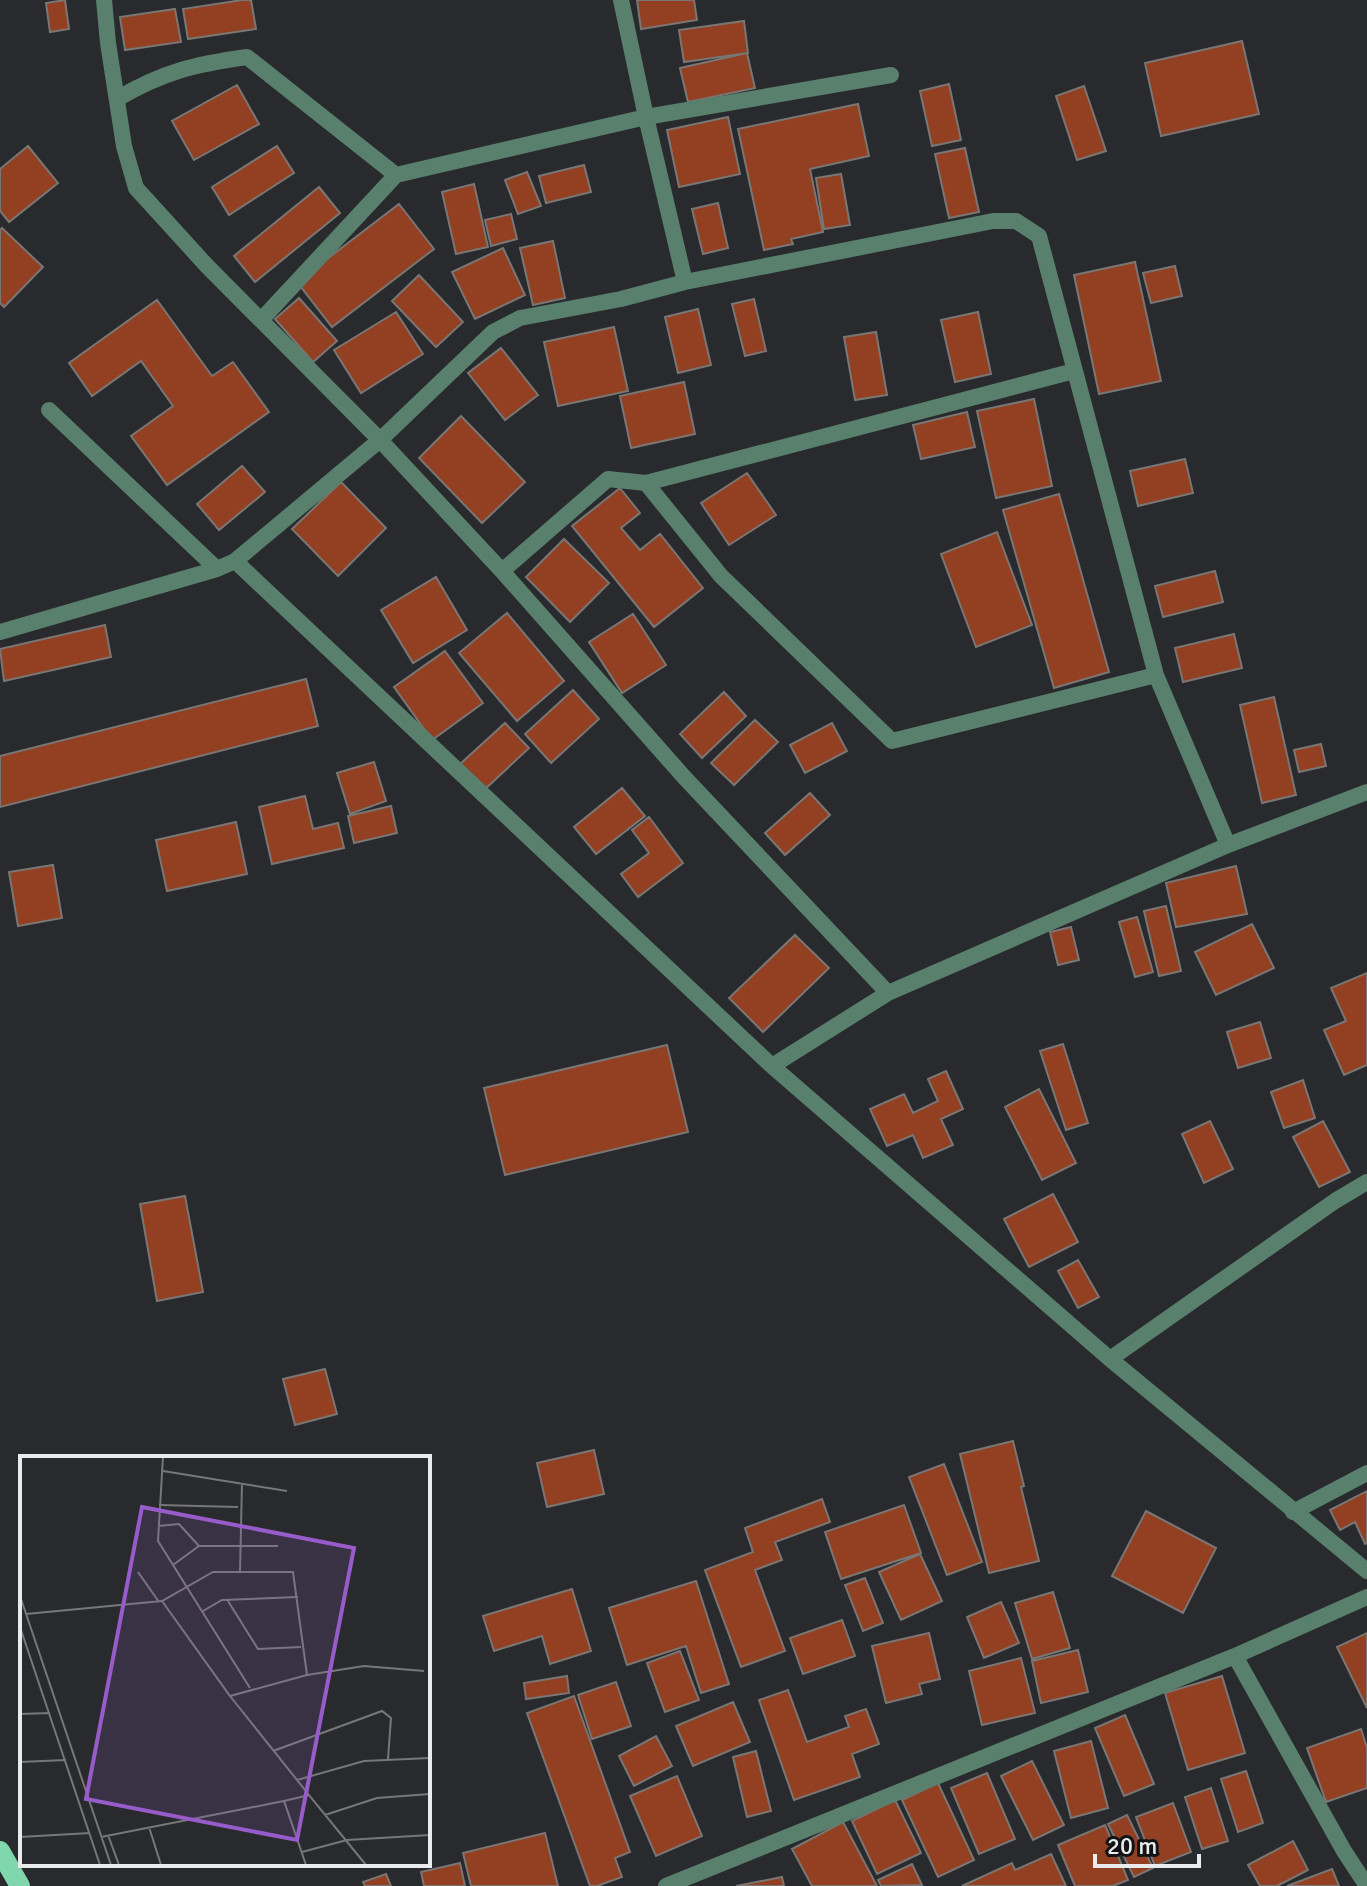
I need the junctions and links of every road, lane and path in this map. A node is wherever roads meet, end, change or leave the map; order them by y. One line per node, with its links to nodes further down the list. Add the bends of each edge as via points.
1 (104, 0): 4 (street)
2 (621, 0): 5 (street)
3 (891, 75): 5 (street)
4 (117, 99): 6 (street, via 198,63 247,57); 8 (street, via 136,188)
5 (646, 117): 6 (street); 7 (street)
6 (396, 175): 8 (street)
7 (685, 282): 9 (street, via 993,221 1016,221 1039,236); 11 (street, via 520,318 493,332)
8 (262, 319): 11 (street)
9 (1074, 371): 12 (street); 17 (street)
10 (49, 410): 14 (street)
11 (380, 440): 13 (street); 15 (street)
12 (646, 483): 15 (street, via 608,479); 17 (street, via 721,576 892,741)
13 (235, 561): 14 (street); 21 (street)
14 (217, 569): 16 (street)
15 (502, 571): 20 (street, via 684,777)
16 (0, 632)
17 (1156, 675): 19 (street)
18 (1367, 792): 19 (street)
19 (1228, 845): 20 (street)
20 (888, 993): 21 (street)
21 (772, 1066): 23 (street)
22 (1367, 1182): 23 (street)
23 (1110, 1359): 25 (street)
24 (1367, 1473): 25 (street)
25 (1293, 1512): 26 (street)
26 (1367, 1571)
27 (1367, 1597): 28 (street)
28 (1235, 1656): 31 (street); 32 (street)
29 (0, 1851): 30 (main road)
30 (20, 1886)
31 (666, 1886)
32 (1367, 1886)

